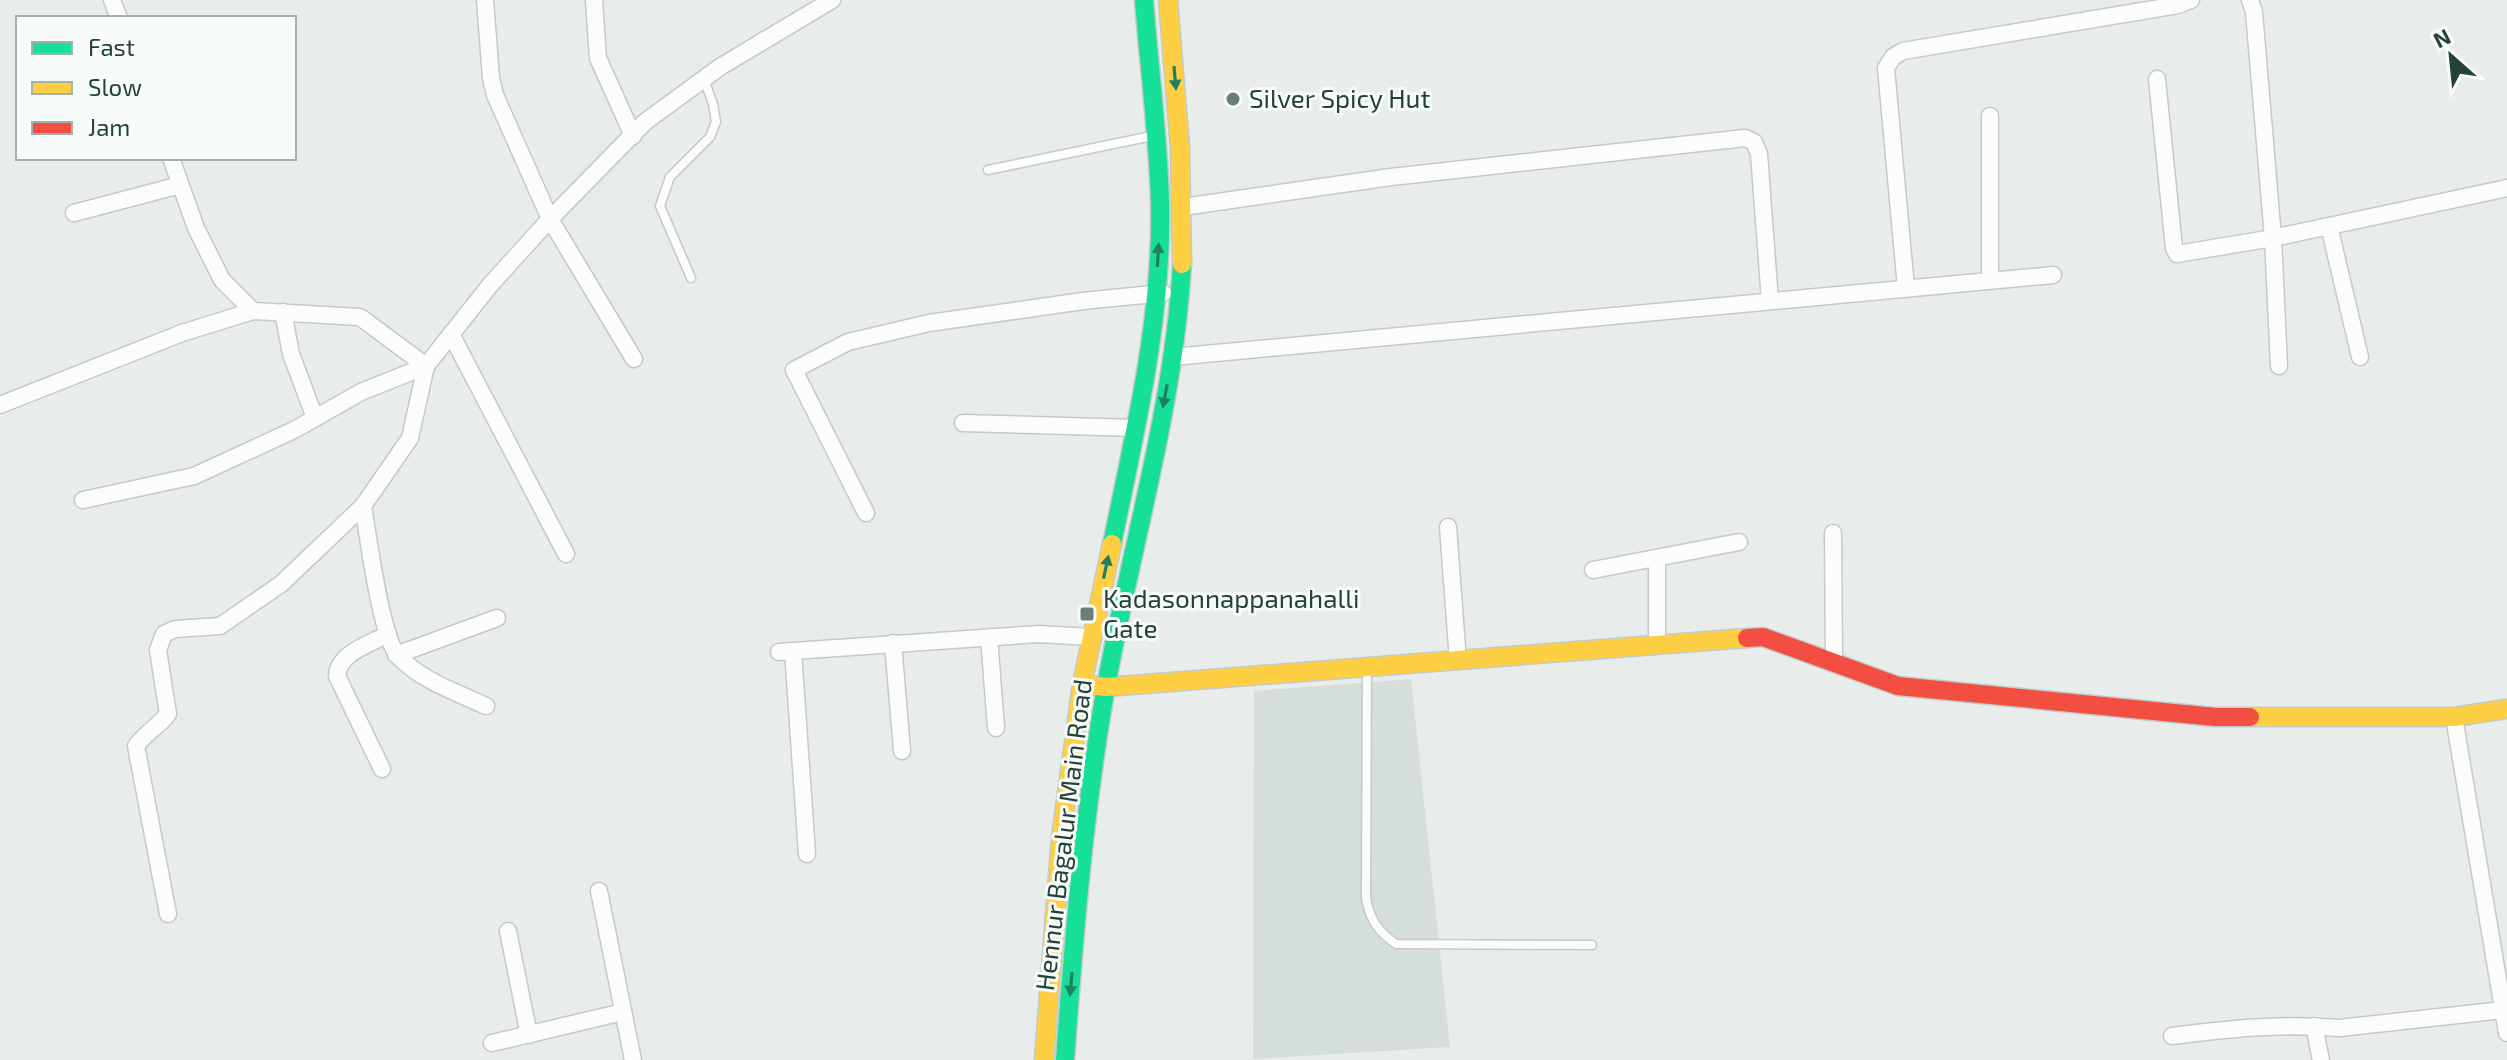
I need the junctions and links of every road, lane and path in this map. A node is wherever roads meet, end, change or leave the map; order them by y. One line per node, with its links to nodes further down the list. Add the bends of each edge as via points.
1 (485, 0): 19 (street, via 495,95)
2 (594, 0): 11 (street, via 598,58)
3 (1144, 0): 12 (main road, Hennur Bagalur Main Road)
4 (1168, 0): 17 (main road, Hennur Bagalur Main Road, one-way to 17)
5 (2191, 0): 25 (street, via 1903,51 1893,57 1886,68)
6 (2250, 0): 21 (street)
7 (824, 2): 8 (street)
8 (704, 79): 11 (street); 23 (lane, via 716,122 710,137 670,177 660,206)
9 (2157, 79): 21 (street, via 2177,254)
10 (1990, 116): 24 (street)
11 (633, 136): 19 (street)
12 (1156, 136): 14 (lane); 26 (main road, Hennur Bagalur Main Road, one-way to 12)
13 (172, 160): 15 (street)
14 (988, 170)
15 (180, 185): 18 (street); 29 (street, via 222,280)
16 (2507, 188): 20 (street)
17 (1183, 207): 27 (main road, Hennur Bagalur Main Road); 28 (street, via 1391,177 1745,138 1754,142 1759,154)
18 (74, 213)
19 (550, 219): 31 (street); 34 (street)
20 (2329, 226): 21 (street); 33 (street)
21 (2273, 238): 36 (street)
22 (2053, 275): 24 (street)
23 (691, 278)
24 (1990, 280): 25 (street)
25 (1906, 288): 28 (street)
26 (1156, 292): 27 (street); 40 (main road, Hennur Bagalur Main Road); 43 (street, via 929,323 848,342 794,370)
27 (1180, 294): 32 (main road, Hennur Bagalur Main Road)
28 (1770, 301): 32 (street)
29 (253, 311): 30 (street); 37 (street, via 182,333)
30 (283, 312): 35 (street, via 360,317); 38 (street, via 291,354)
31 (451, 334): 35 (street); 47 (street)
32 (1173, 357): 61 (main road, Hennur Bagalur Main Road, one-way to 61)
33 (2360, 357)
34 (634, 359)
35 (426, 366): 38 (street, via 361,392); 42 (street, via 410,438)
36 (2279, 366)
37 (0, 405)
38 (315, 418): 41 (street, via 194,476)
39 (963, 423): 40 (street)
40 (1136, 428): 53 (main road, Hennur Bagalur Main Road, one-way to 40)
41 (83, 500)
42 (363, 506): 51 (street); 70 (street, via 281,584 220,626 164,634 158,650 168,714 136,746)
43 (866, 513)
44 (1448, 527): 57 (street)
45 (1833, 533): 58 (street)
46 (1739, 542): 48 (street)
47 (566, 554)
48 (1657, 558): 49 (street); 55 (street)
49 (1593, 570)
50 (497, 618): 56 (street)
51 (388, 634): 56 (street); 67 (street, via 337,666 337,676)
52 (989, 637): 53 (street); 54 (street); 65 (street)
53 (1090, 637): 60 (main road, Hennur Bagalur Main Road)
54 (893, 643): 66 (street); 68 (street, via 786,652)
55 (1657, 645): 57 (main road); 58 (main road, via 1763,637)
56 (396, 655): 62 (street, via 426,678)
57 (1458, 661): 59 (main road)
58 (1834, 663): 64 (main road, via 1898,686 2215,717)
59 (1367, 668): 61 (main road); 72 (lane, via 1366,897 1368,914 1382,934 1396,944)
60 (1082, 684): 61 (main road); 82 (main road, Hennur Bagalur Main Road, via 1061,837)
61 (1106, 687): 80 (main road, Hennur Bagalur Main Road, one-way to 80, via 1083,850)
62 (486, 706)
63 (2507, 709): 64 (main road)
64 (2454, 717): 73 (street)
65 (996, 728)
66 (902, 751)
67 (382, 769)
68 (807, 854)
69 (599, 891): 74 (street)
70 (168, 914)
71 (508, 931): 77 (street)
72 (1592, 945)
73 (2503, 1010): 75 (street, via 2339,1028); 76 (street)
74 (623, 1012): 77 (street); 81 (street)
75 (2314, 1026): 78 (street); 83 (street)
76 (2507, 1033)
77 (529, 1035): 79 (street)
78 (2172, 1036)
79 (492, 1043)
80 (1069, 1059)
81 (633, 1060)
82 (1044, 1060)
83 (2321, 1060)

